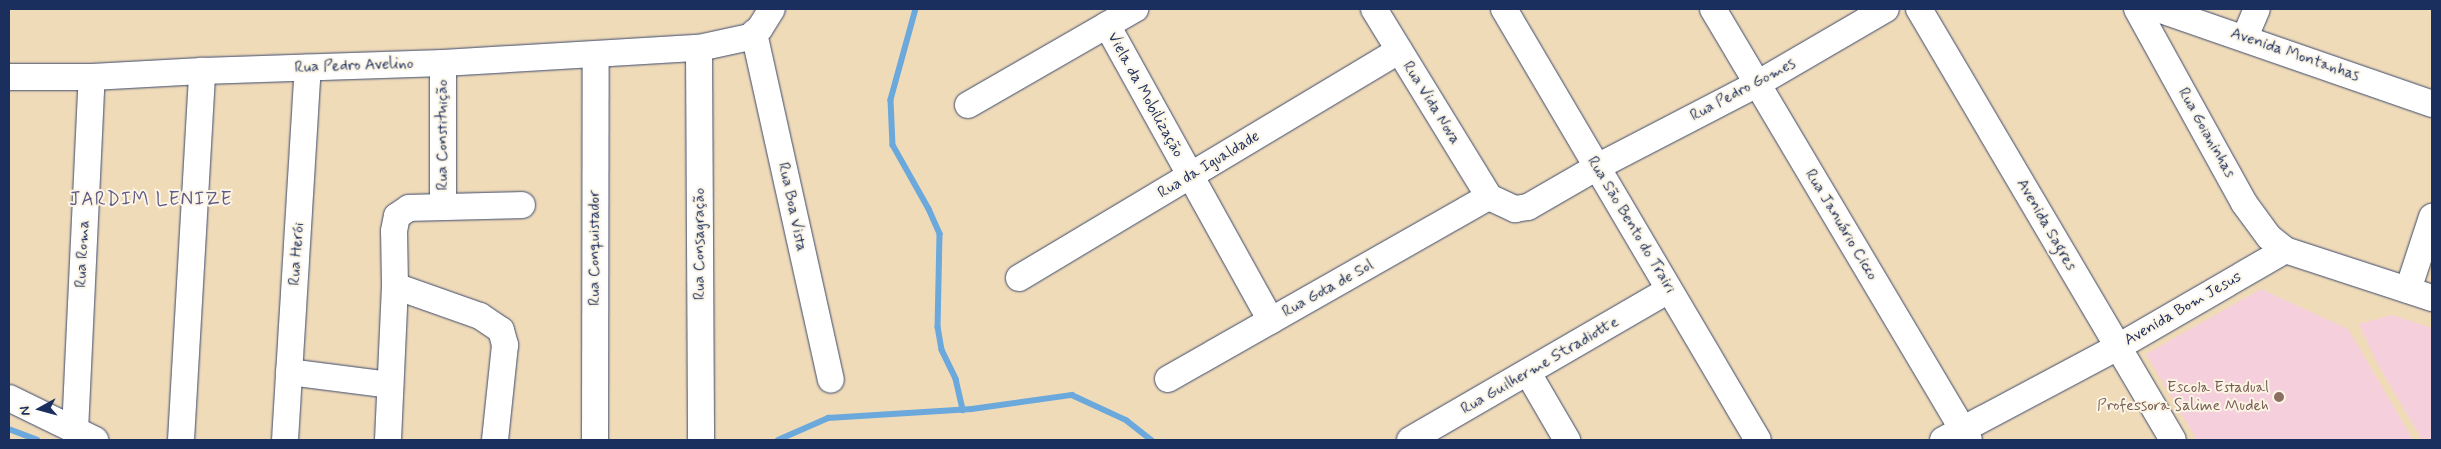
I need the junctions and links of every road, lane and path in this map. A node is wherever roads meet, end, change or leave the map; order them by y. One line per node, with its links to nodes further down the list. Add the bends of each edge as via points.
1 (772, 9): 12 (street)
2 (1134, 9): 11 (street)
3 (1374, 9): 15 (street, Rua Vida Nova)
4 (1504, 9): 25 (street, Rua São Bento do Trairi)
5 (1713, 9): 22 (street, Rua Januário Cicco)
6 (1886, 9): 22 (street, Rua Pedro Gomes)
7 (1919, 9): 38 (street, Avenida Sagres)
8 (2137, 9): 31 (street, Rua Goianinhas, via 2244,203 2268,237)
9 (2158, 9): 13 (street, Avenida Montanhas)
10 (2257, 9): 13 (street)
11 (1106, 26): 24 (street); 26 (street, Viela da Mobilização)
12 (754, 33): 14 (street); 42 (street, Rua Boa Vista)
13 (2245, 38): 23 (street, Avenida Montanhas)
14 (699, 48): 16 (street, Rua Pedro Avelino); 52 (street, Rua Consagração)
15 (1399, 51): 26 (street, Rua da Igualdade); 27 (street, Rua Vida Nova)
16 (596, 55): 17 (street, Rua Pedro Avelino); 51 (street, Rua Conquistador)
17 (443, 63): 18 (street, Rua Pedro Avelino); 29 (street, Rua Constituição)
18 (308, 68): 19 (street, Rua Pedro Avelino); 39 (street, Rua Herói)
19 (202, 71): 21 (street, Rua Pedro Avelino); 47 (street)
20 (9, 77): 21 (street, Rua Pedro Avelino)
21 (92, 77): 45 (street, Rua Roma)
22 (1758, 84): 25 (street, Rua Pedro Gomes); 46 (street, Rua Januário Cicco)
23 (2432, 104)
24 (968, 105)
25 (1597, 167): 27 (street, Rua Pedro Gomes, via 1522,209); 34 (street, Rua São Bento do Trairi)
26 (1190, 176): 32 (street, Rua da Igualdade); 37 (street, Viela da Mobilização)
27 (1489, 198): 37 (street, Rua Gota de Sol)
28 (522, 205): 29 (street)
29 (443, 206): 33 (street, via 410,208 397,216 394,231)
30 (2432, 217): 35 (street)
31 (2285, 250): 35 (street); 38 (street, Avenida Bom Jesus)
32 (1019, 278)
33 (395, 286): 43 (street); 50 (street, via 480,316 501,330 505,345)
34 (1669, 290): 40 (street, Rua Guilherme Stradiotte); 55 (street, Rua São Bento do Trairi)
35 (2408, 290): 36 (street)
36 (2432, 298)
37 (1271, 321): 41 (street, Rua Gota de Sol)
38 (2118, 347): 46 (street, Avenida Bom Jesus); 56 (street, Avenida Sagres)
39 (289, 372): 43 (street); 48 (street, Rua Herói)
40 (1528, 373): 53 (street, Rua Guilherme Stradiotte); 54 (street)
41 (1168, 379)
42 (831, 380)
43 (390, 385): 49 (street)
44 (9, 398): 45 (street)
45 (85, 436)
46 (1958, 436)
47 (181, 440)
48 (285, 440)
49 (388, 440)
50 (494, 440)
51 (595, 440)
52 (701, 440)
53 (1410, 440)
54 (1567, 440)
55 (1758, 440)
56 (2173, 440)

